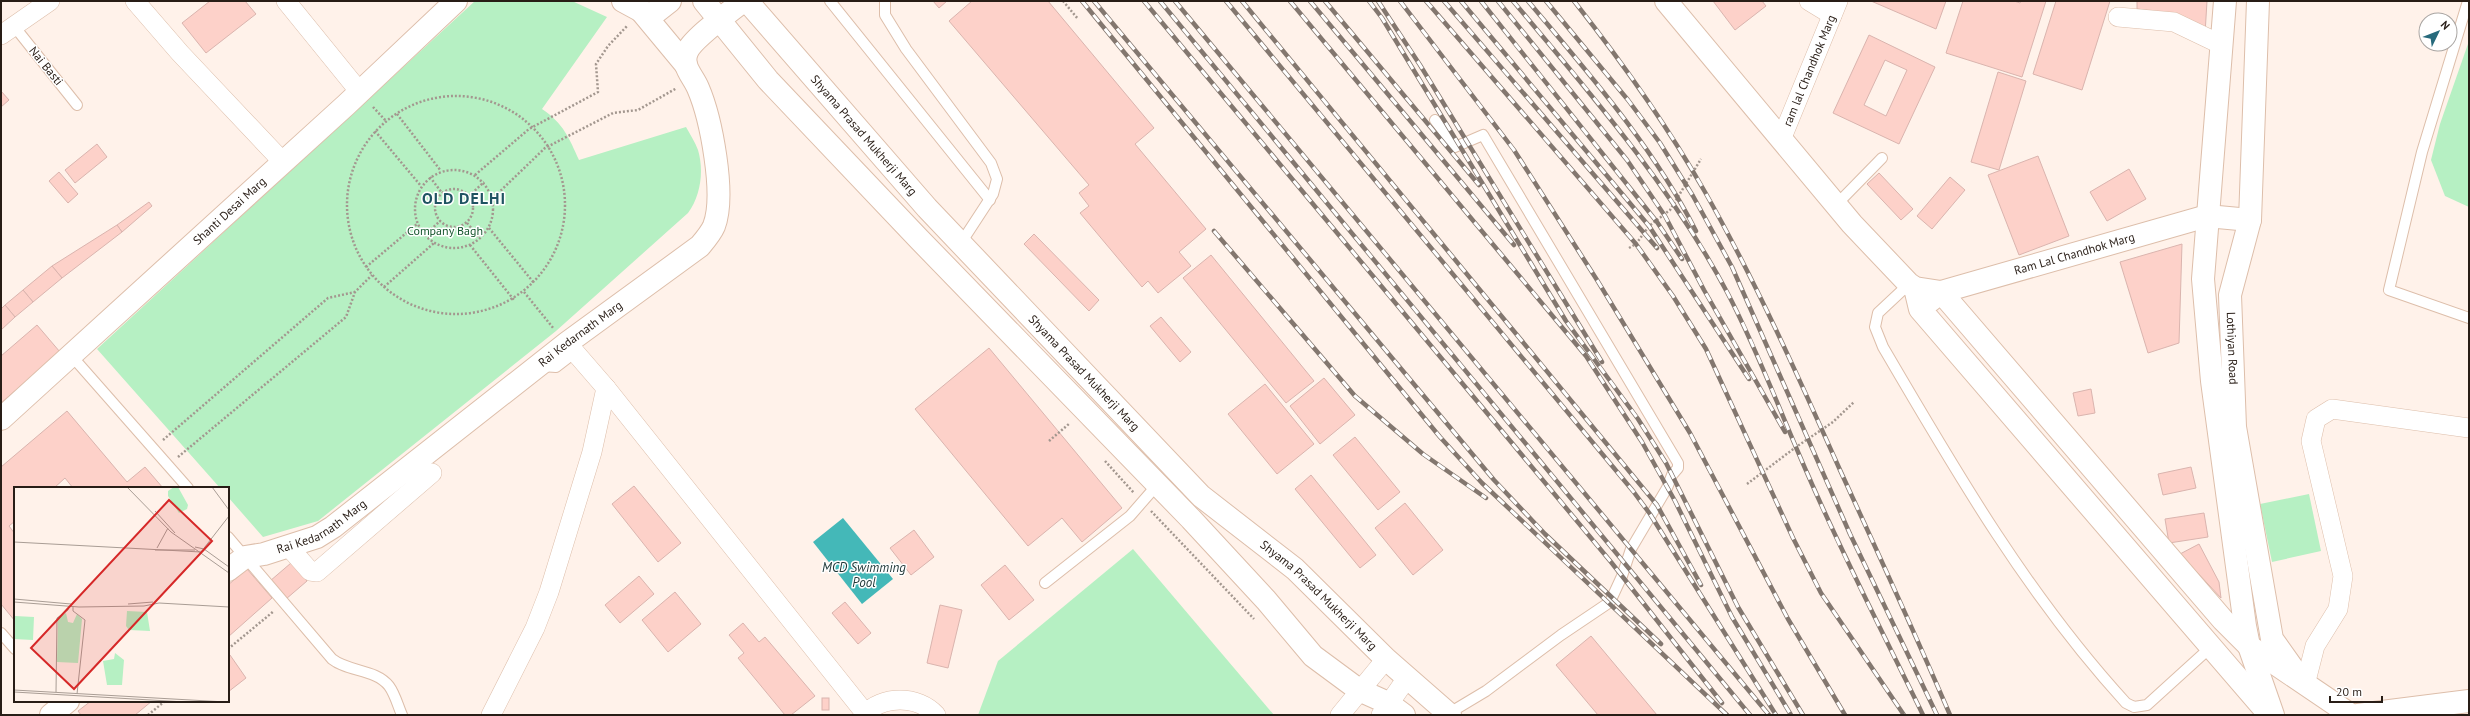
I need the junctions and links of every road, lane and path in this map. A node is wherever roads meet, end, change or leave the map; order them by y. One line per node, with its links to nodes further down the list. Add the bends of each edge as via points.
1 (50, 1): 23 (street)
2 (135, 1): 36 (street, via 180,53)
3 (286, 1): 26 (street)
4 (456, 1): 26 (street, Shanti Desai Marg)
5 (623, 1): 19 (street)
6 (670, 1): 19 (street, via 652,14)
7 (704, 1): 22 (street, Shyama Prasad Mukherji Marg)
8 (743, 1): 22 (street)
9 (747, 1): 56 (street, Shyama Prasad Mukherji Marg)
10 (830, 1): 45 (lane)
11 (885, 1): 45 (lane, via 885,15 906,49 991,163 997,179)
12 (1063, 1): 21 (path)
13 (1666, 1): 32 (street)
14 (1809, 1): 18 (street)
15 (2225, 1): 24 (street, Lothiyan Road)
16 (2258, 1): 48 (street, Lothiyan Road)
17 (2468, 1): 68 (lane, via 2422,152 2389,290)
18 (1835, 8): 32 (street, ram lal Chandhok Marg)
19 (642, 12): 25 (street); 30 (path, via 608,46 596,64 598,92)
20 (2118, 18): 24 (street, via 2174,22)
21 (1078, 19)
22 (720, 20): 25 (street, via 690,47 685,57); 73 (street, Shyama Prasad Mukherji Marg, via 768,80 913,233)
23 (8, 30): 27 (lane, Nai Basti)
24 (2222, 45): 47 (street, Lothiyan Road)
25 (688, 70): 33 (path, via 678,87 638,110 613,113); 69 (street, Rai Kedarnath Marg, via 698,88 716,154 718,186 714,227 700,246)
26 (360, 91): 36 (street, Shanti Desai Marg)
27 (77, 105)
28 (397, 114): 30 (path, via 432,98 469,96 506,111); 31 (path); 37 (path)
29 (1435, 120): 107 (lane, via 1455,147 1483,135 1678,463 1678,468 1631,549 1610,602 1486,691)
30 (529, 129): 33 (path); 38 (path)
31 (376, 131): 41 (path); 59 (path, via 364,147 349,185 349,226)
32 (1781, 140): 46 (street)
33 (546, 148): 44 (path); 61 (path, via 565,181 567,203 558,247)
34 (1882, 158): 46 (lane)
35 (1701, 159): 58 (path, via 1670,210)
36 (282, 161): 70 (street, Shanti Desai Marg)
37 (441, 171): 38 (path, via 454,169); 39 (path)
38 (475, 175): 40 (path)
39 (430, 177): 41 (path); 42 (path)
40 (484, 182): 43 (path); 44 (path)
41 (421, 186): 51 (path, via 416,195 414,209)
42 (442, 193): 43 (path, via 454,189); 49 (path, via 436,206)
43 (469, 196): 50 (path, via 473,211)
44 (492, 199): 52 (path, via 493,214)
45 (990, 200): 56 (lane)
46 (1836, 205): 66 (street)
47 (2207, 216): 48 (street); 65 (street, Ram Lal Chandhok Marg); 91 (street, Lothiyan Road, via 2203,279 2212,374)
48 (2250, 220): 96 (street, Lothiyan Road, via 2230,295 2235,427 2272,639)
49 (440, 221): 50 (path, via 455,227); 53 (path)
50 (467, 222): 54 (path)
51 (417, 224): 53 (path); 59 (path)
52 (489, 228): 54 (path); 61 (path)
53 (425, 235): 55 (path)
54 (480, 238): 57 (path)
55 (434, 243): 57 (path, via 455,249); 62 (path)
56 (961, 244): 94 (street, Shyama Prasad Mukherji Marg, via 1201,496 1295,568)
57 (470, 245): 67 (path)
58 (1629, 248)
59 (366, 267): 60 (path)
60 (372, 275): 62 (path); 63 (path)
61 (534, 283): 64 (path)
62 (384, 287): 67 (path, via 393,294 422,306 452,312 487,310)
63 (355, 292): 77 (path, via 328,298); 78 (path, via 346,317)
64 (524, 292): 67 (path); 69 (path)
65 (1941, 292): 66 (street); 91 (street, via 2223,620)
66 (1914, 294): 90 (street); 90 (lane, via 1878,313 1876,327 1883,347 2028,583 2102,676 2126,703 2134,707 2147,705)
67 (514, 300)
68 (2469, 318)
69 (567, 343): 71 (street); 84 (street, Rai Kedarnath Marg, via 333,527 317,537)
70 (70, 354): 74 (street, Shanti Desai Marg); 77 (lane)
71 (606, 388): 101 (street); 104 (street, via 592,452 549,592 535,628)
72 (1854, 402): 80 (path, via 1834,422)
73 (1084, 407): 76 (path); 81 (street, Shyama Prasad Mukherji Marg)
74 (1, 419)
75 (2469, 428): 96 (street, via 2332,409 2316,419 2311,441 2344,576 2338,609 2315,646)
76 (1049, 441)
77 (154, 448): 78 (lane)
78 (169, 465): 82 (lane)
79 (432, 472): 84 (street, via 317,572 310,571)
80 (1747, 484)
81 (1157, 485): 87 (lane, via 1130,516); 97 (street, Shyama Prasad Mukherji Marg, via 1266,600 1313,656)
82 (187, 487)
83 (229, 538): 85 (lane)
84 (288, 546): 85 (street, Rai Kedarnath Marg)
85 (244, 557): 86 (street); 88 (lane)
86 (229, 569)
87 (1045, 583)
88 (284, 602): 93 (path); 103 (lane, via 332,659 345,667 377,677 389,686)
89 (1, 633): 92 (lane)
90 (2212, 646): 108 (street)
91 (2249, 646): 96 (street); 109 (street)
92 (14, 648)
93 (229, 648)
94 (1386, 659): 95 (street, Shyama Prasad Mukherji Marg); 97 (street)
95 (1407, 678): 100 (street); 107 (street, Shyama Prasad Mukherji Marg)
96 (2305, 685): 110 (street, Lothiyan Road); 111 (street)
97 (1359, 690): 100 (street, Shyama Prasad Mukherji Marg); 106 (street)
98 (164, 702): 102 (path)
99 (2469, 702): 112 (street)
100 (1391, 711)
101 (865, 714): 105 (street, via 880,703 898,700 915,702)
102 (148, 715)
103 (402, 715)
104 (491, 715)
105 (936, 715)
106 (1340, 715)
107 (1448, 715)
108 (2270, 715)
109 (2273, 715)
110 (2328, 715)
111 (2351, 715)
112 (2358, 715)

